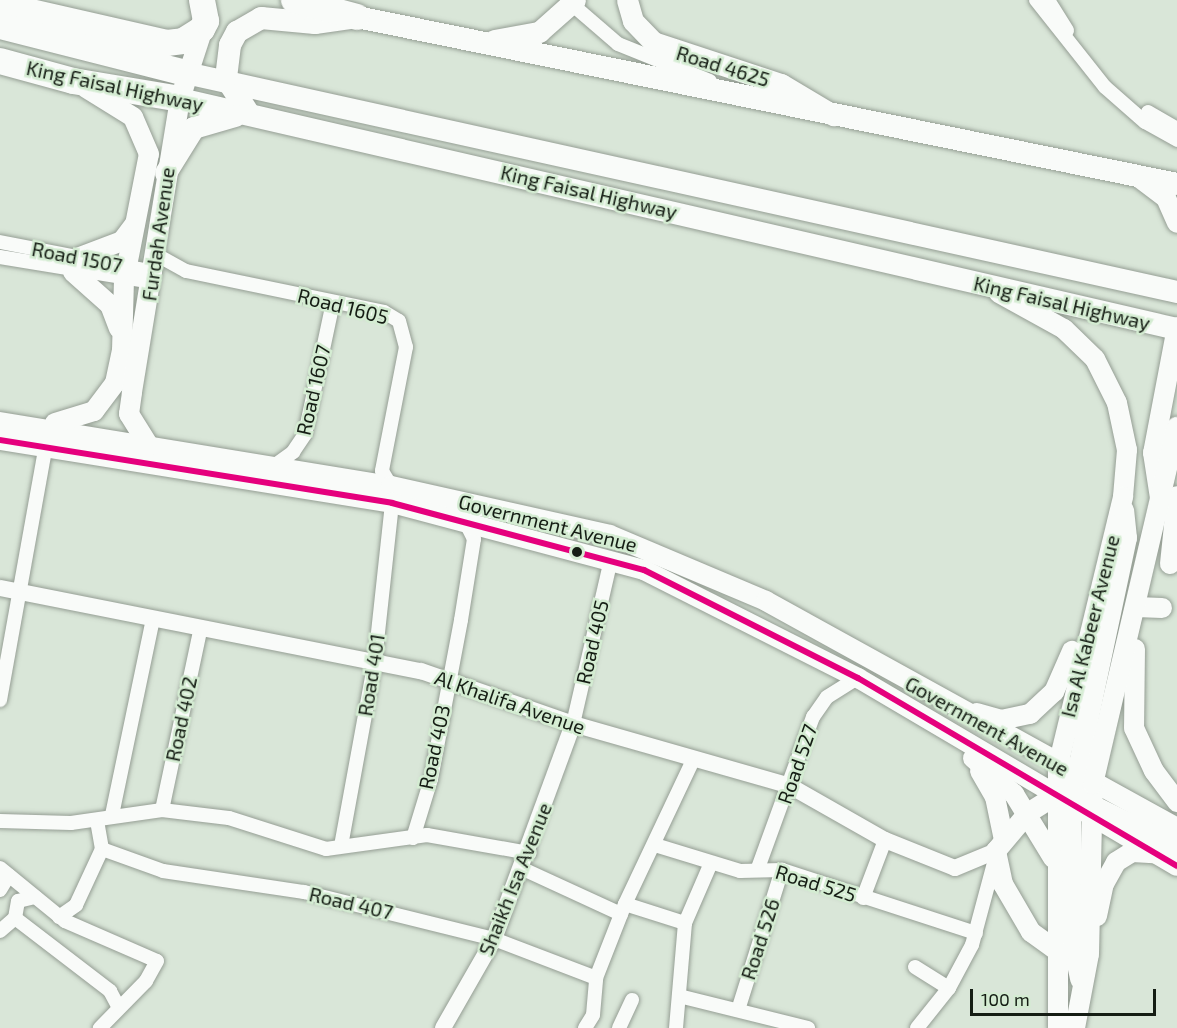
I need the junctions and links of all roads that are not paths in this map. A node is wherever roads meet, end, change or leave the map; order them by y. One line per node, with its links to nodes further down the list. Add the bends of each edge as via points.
1 (294, 0): 8 (highway)
2 (627, 0): 18 (main road, Road 4625, via 633,21 653,42 781,84)
3 (1036, 0): 20 (street, via 1105,87 1145,122)
4 (1048, 0): 19 (street, via 1068,33 1112,82)
5 (571, 1): 10 (main road, via 528,38); 15 (street, via 618,44)
6 (0, 5): 7 (highway, via 167,42 194,36)
7 (204, 10): 12 (main road, Furdah Avenue)
8 (357, 17): 10 (highway); 13 (highway, via 315,23 261,18 247,24 230,45)
9 (0, 26): 12 (highway, King Faisal Highway)
10 (437, 36): 15 (highway)
11 (0, 60): 14 (highway, King Faisal Highway)
12 (186, 72): 13 (highway, King Faisal Highway); 16 (main road, Furdah Avenue)
13 (226, 78): 17 (highway); 32 (highway, King Faisal Highway)
14 (73, 81): 16 (highway, King Faisal Highway); 21 (main road, via 133,117)
15 (748, 96): 18 (highway)
16 (180, 99): 17 (highway, King Faisal Highway); 21 (main road, Furdah Avenue)
17 (249, 114): 21 (highway, via 213,118 194,128); 31 (highway, King Faisal Highway)
18 (835, 118): 22 (highway)
19 (1177, 129)
20 (1177, 140)
21 (156, 172): 24 (main road, Furdah Avenue); 29 (main road, Furdah Avenue)
22 (1135, 174): 23 (highway); 25 (main road, via 1166,198)
23 (1177, 184)
24 (136, 222): 28 (main road, via 122,241); 30 (main road, Furdah Avenue)
25 (1177, 222)
26 (0, 242): 28 (street, Road 1507)
27 (0, 257): 28 (street, Road 1507)
28 (75, 265): 30 (street, Road 1507); 35 (main road, via 110,305)
29 (155, 270): 30 (street, Road 1507); 33 (street, Road 1605, via 186,272); 41 (main road, Furdah Avenue, via 129,414)
30 (125, 274): 35 (main road, Furdah Avenue)
31 (989, 287): 34 (highway, King Faisal Highway); 48 (main road, Isa Al Kabeer Avenue, via 1064,329 1095,359 1122,427 1123,497)
32 (1177, 292)
33 (333, 302): 42 (street, Road 1607, via 305,434 293,452); 43 (street, Road 1605, via 394,316 406,332 382,465)
34 (1177, 328): 44 (main road, Isa Al Kabeer Avenue, via 1153,453)
35 (122, 351): 37 (main road, Furdah Avenue, via 115,383 94,411 78,420)
36 (0, 422): 37 (main road, Government Avenue)
37 (35, 425): 41 (main road, Government Avenue)
38 (1177, 427): 44 (main road, Isa Al Kabeer Avenue)
39 (0, 440): 40 (main road, Government Avenue)
40 (46, 444): 43 (main road, Government Avenue); 51 (street)
41 (149, 446): 42 (main road, Government Avenue)
42 (274, 465): 43 (main road, Government Avenue)
43 (391, 494): 45 (main road, Government Avenue); 58 (street, Road 401); 60 (main road, Government Avenue, via 610,535 756,597)
44 (1169, 498): 47 (main road); 49 (main road, Isa Al Kabeer Avenue)
45 (463, 518): 46 (main road, Government Avenue); 61 (street, Road 403, via 474,539)
46 (611, 560): 59 (main road, Government Avenue, via 682,586); 63 (street, Road 405)
47 (1170, 564)
48 (1109, 580): 49 (main road); 52 (main road, Isa Al Kabeer Avenue)
49 (1141, 586): 54 (main road, Isa Al Kabeer Avenue)
50 (0, 588): 51 (street, Al Khalifa Avenue)
51 (23, 593): 55 (street, Al Khalifa Avenue); 62 (street)
52 (1104, 604): 54 (main road); 56 (main road, Isa Al Kabeer Avenue); 67 (main road)
53 (1161, 608): 54 (main road)
54 (1135, 612): 69 (main road, Isa Al Kabeer Avenue); 70 (main road, via 1134,728 1154,771)
55 (153, 619): 57 (street, Al Khalifa Avenue); 73 (street)
56 (1089, 624): 60 (main road, via 1054,692 1021,717 987,718); 67 (main road, Isa Al Kabeer Avenue)
57 (201, 627): 58 (street, Al Khalifa Avenue); 71 (street, Road 402)
58 (375, 660): 61 (street, Al Khalifa Avenue); 80 (street, Road 401)
59 (858, 678): 64 (main road, Government Avenue); 68 (street, Road 527, via 819,706)
60 (906, 681): 67 (main road, Government Avenue)
61 (447, 684): 63 (street, Al Khalifa Avenue); 77 (street, Road 403, via 430,779)
62 (0, 700)
63 (573, 724): 66 (street, Al Khalifa Avenue); 84 (street, Shaikh Isa Avenue)
64 (950, 731): 65 (main road); 69 (main road, Government Avenue)
65 (973, 758): 72 (main road); 81 (main road, via 995,797)
66 (693, 760): 68 (street, Al Khalifa Avenue); 79 (street)
67 (1065, 770): 69 (main road)
68 (790, 786): 78 (street, Al Khalifa Avenue); 89 (street, Road 527)
69 (1078, 800): 72 (main road); 76 (main road, Government Avenue); 82 (main road); 85 (main road, Government Avenue); 86 (main road, Isa Al Kabeer Avenue); 104 (main road, Isa Al Kabeer Avenue); 107 (main road, via 1074,950)
70 (1177, 802)
71 (162, 810): 73 (street); 80 (street, via 229,818 326,849)
72 (1028, 813): 81 (main road); 86 (main road)
73 (112, 815): 74 (street)
74 (97, 820): 75 (street); 83 (street)
75 (0, 821)
76 (1177, 828)
77 (413, 838): 80 (street); 84 (street, via 468,839)
78 (885, 840): 81 (street, Al Khalifa Avenue, via 955,868); 95 (street)
79 (655, 845): 87 (street, Road 525); 96 (street)
80 (341, 846)
81 (1000, 846): 101 (street); 103 (main road, via 1011,888)
82 (1177, 847)
83 (102, 849): 97 (street, via 76,905); 102 (street, Road 407, via 163,871 304,892)
84 (529, 853): 90 (street, Shaikh Isa Avenue)
85 (1154, 853): 88 (main road, Government Avenue); 104 (main road, via 1132,852 1116,862 1104,884)
86 (1055, 862): 103 (main road, Isa Al Kabeer Avenue)
87 (711, 863): 89 (street, Road 525, via 740,871); 99 (street)
88 (1177, 866)
89 (758, 868): 91 (street, Road 525)
90 (523, 869): 96 (street); 102 (street, Shaikh Isa Avenue)
91 (782, 870): 95 (street, Road 525); 111 (street, Road 526)
92 (4, 871): 93 (street); 94 (street)
93 (0, 890)
94 (35, 897): 97 (street); 98 (street, via 18,901)
95 (863, 897): 101 (street, Road 525)
96 (623, 909): 99 (street); 106 (street)
97 (58, 917): 112 (street, via 157,961 146,981)
98 (15, 918): 100 (street); 112 (street, via 110,992)
99 (685, 923): 109 (street)
100 (0, 931)
101 (975, 933): 108 (street)
102 (494, 939): 106 (street, Road 407); 114 (street, Shaikh Isa Avenue)
103 (1060, 953): 120 (main road, Isa Al Kabeer Avenue)
104 (1089, 954): 107 (main road, Isa Al Kabeer Avenue)
105 (915, 967): 108 (street)
106 (596, 978): 115 (street, via 594,1015)
107 (1082, 986): 121 (main road, Isa Al Kabeer Avenue)
108 (949, 988): 119 (street)
109 (679, 996): 111 (street); 117 (street)
110 (632, 1000): 116 (street)
111 (739, 1007): 118 (street)
112 (119, 1008): 113 (street)
113 (100, 1028)
114 (443, 1028)
115 (586, 1028)
116 (619, 1028)
117 (676, 1028)
118 (808, 1028)
119 (916, 1028)
120 (1058, 1028)
121 (1075, 1028)

